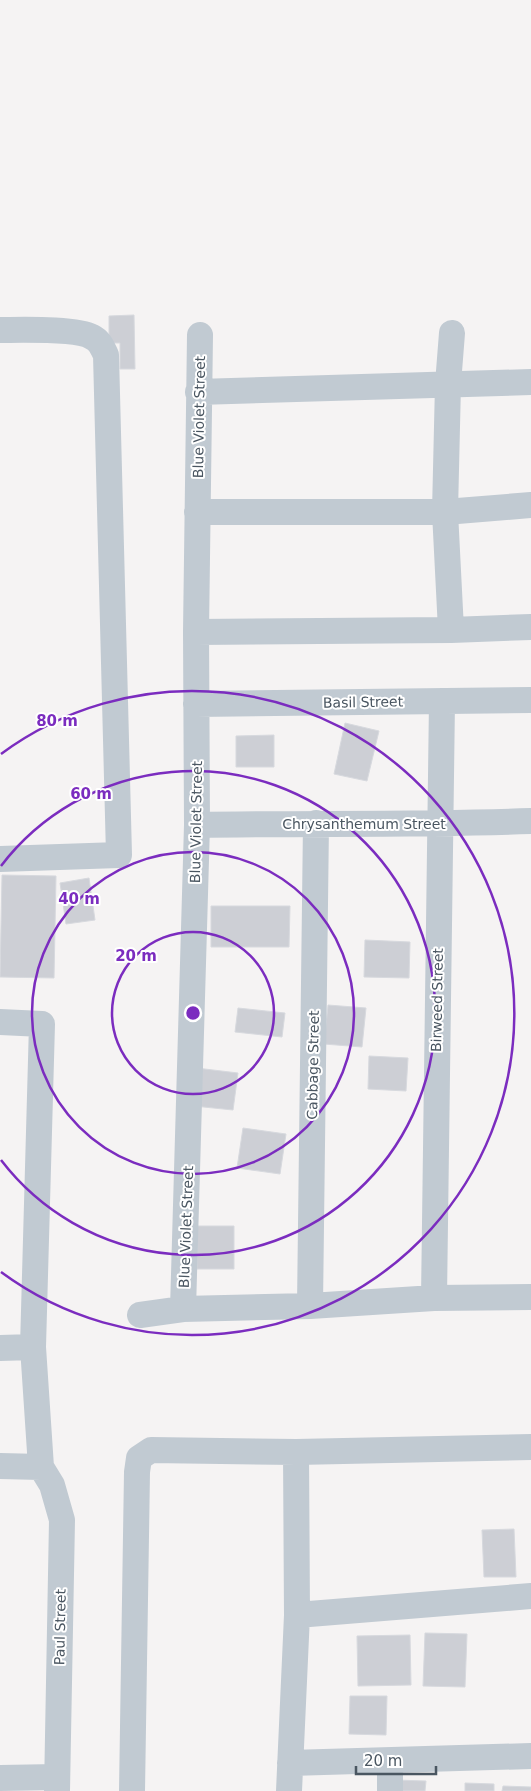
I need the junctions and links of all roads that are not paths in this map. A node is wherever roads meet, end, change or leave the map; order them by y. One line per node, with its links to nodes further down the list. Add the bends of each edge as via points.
1 (0, 330): 20 (street, via 64,331 90,336 100,342 106,354 119,855)
2 (452, 333): 5 (street)
3 (200, 335): 6 (street, Blue Violet Street)
4 (531, 382): 5 (street)
5 (448, 384): 6 (street); 9 (street)
6 (198, 392): 8 (street, Blue Violet Street)
7 (531, 505): 9 (street)
8 (197, 512): 9 (street); 12 (street, Blue Violet Street)
9 (445, 512): 11 (street)
10 (531, 627): 11 (street)
11 (451, 630): 12 (street)
12 (196, 632): 15 (street, Blue Violet Street)
13 (531, 700): 14 (street, Basil Street)
14 (442, 701): 15 (street, Basil Street); 18 (street, Birweed Street)
15 (196, 704): 19 (street, Blue Violet Street)
16 (531, 821): 18 (street, Chrysanthemum Street)
17 (316, 823): 18 (street, Chrysanthemum Street); 19 (street, Chrysanthemum Street); 24 (street, Cabbage Street)
18 (439, 824): 23 (street, Birweed Street)
19 (197, 825): 25 (street, Blue Violet Street)
20 (0, 859)
21 (0, 1022): 27 (street, via 42,1024)
22 (531, 1297): 23 (street)
23 (434, 1298): 24 (street)
24 (310, 1306): 25 (street)
25 (183, 1310): 26 (street)
26 (140, 1315)
27 (33, 1347): 28 (street); 32 (street)
28 (0, 1348)
29 (531, 1447): 30 (street)
30 (296, 1452): 34 (street); 40 (street, via 151,1450 139,1458)
31 (0, 1466): 32 (street)
32 (41, 1467): 39 (street, Paul Street, via 52,1485 62,1520)
33 (531, 1596): 34 (street)
34 (297, 1615): 37 (street)
35 (531, 1756): 36 (street)
36 (390, 1761): 37 (street); 42 (street)
37 (290, 1763): 41 (street)
38 (0, 1778): 39 (street)
39 (57, 1784)
40 (132, 1791)
41 (289, 1791)
42 (390, 1791)

